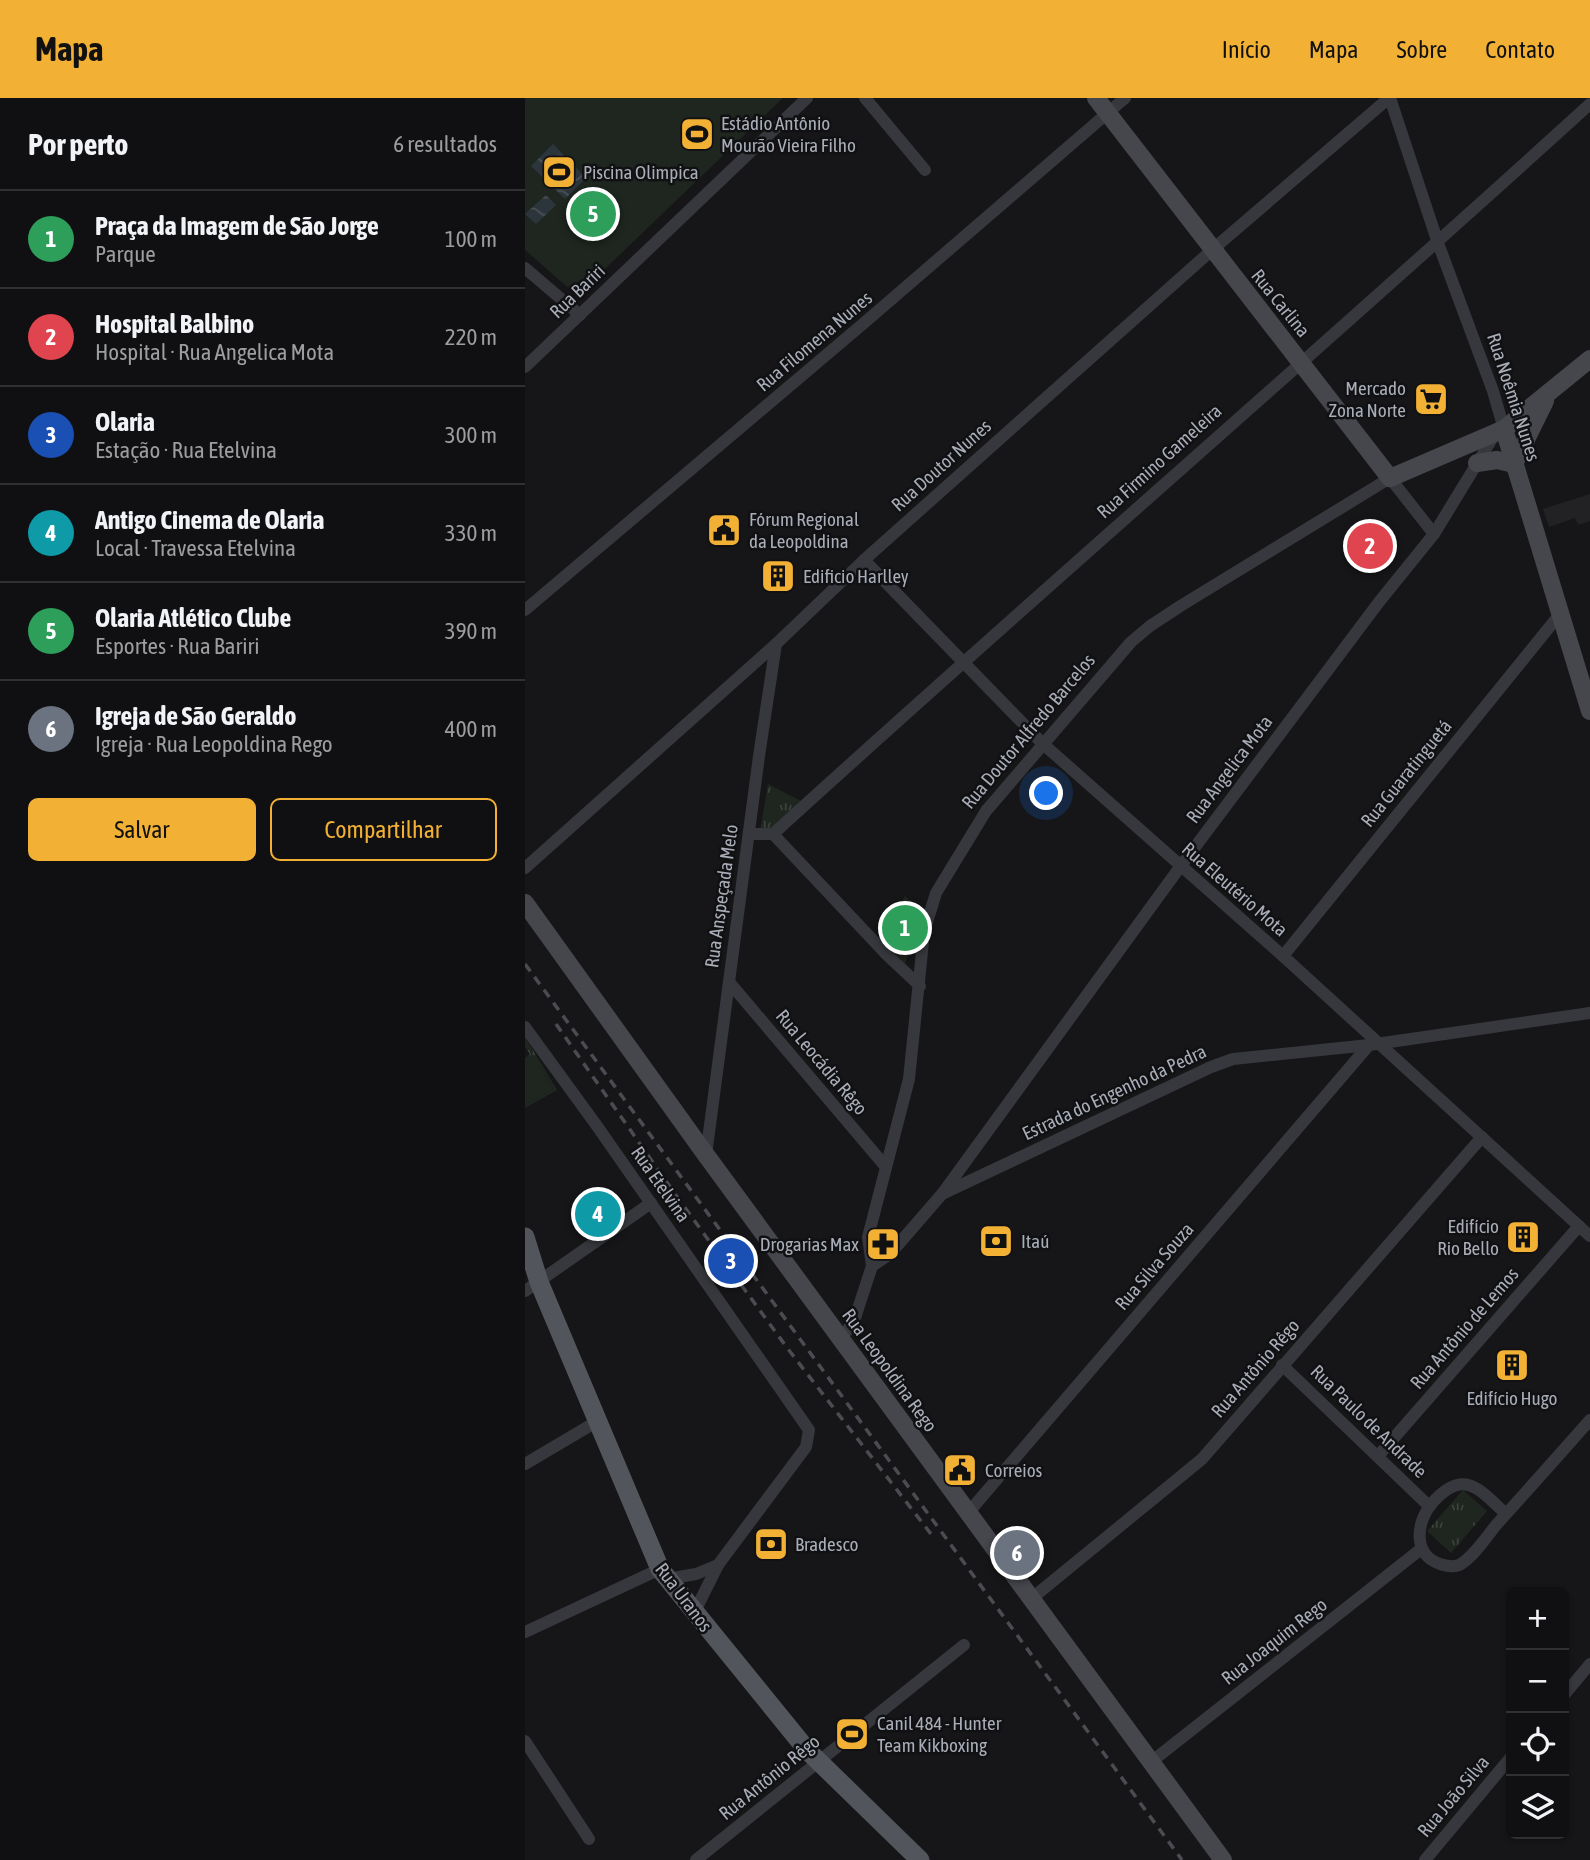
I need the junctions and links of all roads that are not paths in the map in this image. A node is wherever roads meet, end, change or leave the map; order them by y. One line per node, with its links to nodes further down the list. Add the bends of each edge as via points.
1 (807, 98): 12 (street, Rua Bariri)
2 (865, 98): 8 (street)
3 (1096, 98): 7 (main road, Rua Carlina)
4 (1125, 98): 7 (street, Rua Filomena Nunes)
5 (1390, 98): 9 (street, Rua Noêmia Nunes); 10 (street, Rua Doutor Nunes)
6 (1590, 104): 9 (street, Rua Firmino Gameleira)
7 (1108, 113): 10 (main road, Rua Carlina); 23 (street, Rua Filomena Nunes)
8 (925, 170)
9 (1438, 243): 14 (street, Rua Firmino Gameleira); 17 (street, Rua Noêmia Nunes, via 1493,391)
10 (1212, 250): 14 (main road, Rua Carlina); 22 (street, Rua Doutor Nunes)
11 (525, 268): 12 (street)
12 (580, 315): 15 (street, Rua Bariri)
13 (1590, 359): 16 (main road, Rua Doutor Alfredo Barcelos)
14 (1301, 361): 20 (main road, Rua Carlina); 26 (street, Rua Firmino Gameleira)
15 (525, 367)
16 (1547, 396): 17 (main road, Rua Doutor Alfredo Barcelos); 19 (main road)
17 (1499, 432): 18 (street, Rua Angelica Mota); 19 (main road, Rua Noêmia Nunes); 20 (main road, Rua Doutor Alfredo Barcelos)
18 (1478, 463): 19 (main road, via 1497,460); 21 (street, Rua Angelica Mota)
19 (1514, 464): 24 (main road, Rua Noêmia Nunes)
20 (1390, 478): 21 (street, Rua Carlina); 28 (street, Rua Doutor Alfredo Barcelos, via 1150,625)
21 (1434, 534): 31 (street, Rua Angelica Mota)
22 (864, 560): 25 (street, Rua Doutor Nunes); 26 (street, Rua Eleutério Mota)
23 (525, 610)
24 (1560, 614): 27 (main road, Rua Noêmia Nunes); 34 (street, Rua Guaratinguetá)
25 (776, 644): 29 (street, Rua Anspeçada Melo); 32 (street, Rua Doutor Nunes)
26 (963, 662): 28 (street, Rua Eleutério Mota); 30 (street, Rua Firmino Gameleira)
27 (1590, 711)
28 (1042, 743): 31 (street, Rua Eleutério Mota); 36 (street, Rua Doutor Alfredo Barcelos, via 986,811 936,893 924,932)
29 (749, 834): 30 (street); 35 (street, Rua Anspeçada Melo)
30 (773, 834): 36 (street)
31 (1180, 867): 34 (street, Rua Eleutério Mota); 43 (street, Rua Angelica Mota)
32 (525, 868)
33 (525, 903): 41 (main road, Rua Leopoldina Rego)
34 (1283, 956): 39 (street, Rua Eleutério Mota)
35 (729, 982): 41 (street, Rua Anspeçada Melo); 42 (street, Rua Leocádia Rêgo)
36 (919, 986): 42 (street, Rua Doutor Alfredo Barcelos, via 909,1080)
37 (1590, 1013): 39 (street, Estrada do Engenho da Pedra)
38 (525, 1027): 44 (street, Rua Etelvina)
39 (1373, 1044): 40 (street, Rua Eleutério Mota); 43 (street, Estrada do Engenho da Pedra, via 1233,1059); 57 (street, Rua Silva Souza)
40 (1482, 1137): 45 (street, Rua Eleutério Mota); 51 (street, Rua Antônio Rêgo)
41 (706, 1155): 50 (main road, Rua Leopoldina Rego)
42 (886, 1167): 48 (street, Rua Doutor Alfredo Barcelos, via 868,1237)
43 (942, 1194): 48 (street, Estrada do Engenho da Pedra, via 890,1254)
44 (651, 1203): 49 (street); 60 (street, Rua Etelvina, via 809,1434 806,1447)
45 (1579, 1226): 46 (street, Rua Eleutério Mota); 54 (street, Rua Antônio de Lemos)
46 (1590, 1236)
47 (525, 1237): 49 (main road, Rua Uranos)
48 (872, 1266): 50 (street, via 855,1318)
49 (532, 1287): 53 (main road, Rua Uranos)
50 (840, 1337): 57 (main road, Rua Leopoldina Rego)
51 (1282, 1365): 54 (street, Rua Paulo de Andrade); 62 (street, Rua Antônio Rêgo, via 1202,1459)
52 (1590, 1420): 58 (street)
53 (596, 1422): 55 (street); 61 (main road, Rua Uranos)
54 (1379, 1455): 56 (street, Rua Paulo de Andrade)
55 (525, 1464)
56 (1430, 1506): 58 (street, via 1446,1488 1461,1483 1485,1494); 59 (street, via 1421,1525)
57 (968, 1513): 62 (main road, Rua Leopoldina Rego)
58 (1506, 1514): 59 (street, via 1461,1564 1444,1566)
59 (1421, 1549): 69 (street, Rua Joaquim Rego)
60 (718, 1566): 61 (street, via 695,1574); 63 (street)
61 (664, 1574): 63 (main road, Rua Uranos); 64 (street)
62 (1031, 1599): 69 (main road, Rua Leopoldina Rego)
63 (694, 1613): 70 (main road, Rua Uranos)
64 (525, 1632)
65 (964, 1645): 70 (street, Rua Antônio Rêgo)
66 (1590, 1664): 67 (street)
67 (1569, 1689)
68 (525, 1741): 72 (street)
69 (1151, 1762): 75 (main road, Rua Leopoldina Rego)
70 (818, 1763): 73 (street, Rua Antônio Rêgo); 74 (main road, Rua Uranos)
71 (1506, 1763): 76 (street, Rua João Silva)
72 (589, 1839)
73 (697, 1860)
74 (920, 1860)
75 (1223, 1860)
76 (1425, 1860)

